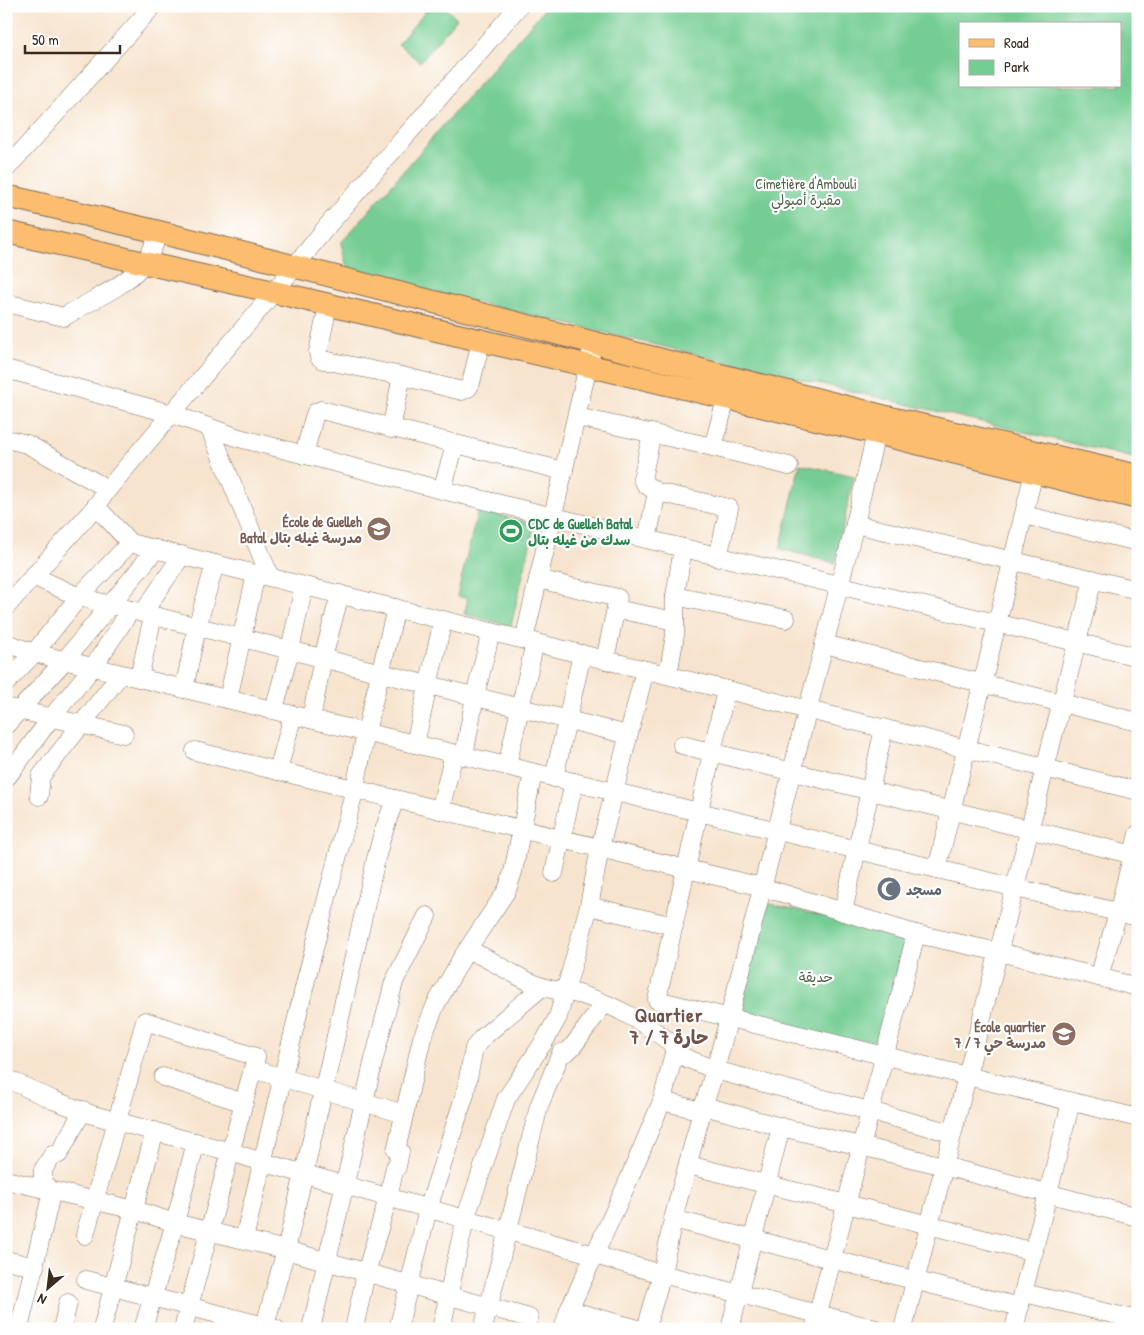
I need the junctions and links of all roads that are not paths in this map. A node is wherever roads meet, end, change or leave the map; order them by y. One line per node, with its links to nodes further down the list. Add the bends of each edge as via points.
1 (153, 6): 3 (street)
2 (519, 6): 8 (street)
3 (6, 169)
4 (7, 197): 6 (main road)
5 (6, 232): 7 (main road)
6 (159, 232): 7 (street); 8 (main road)
7 (145, 263): 9 (main road); 11 (street, via 106,294 64,317)
8 (294, 267): 9 (street); 10 (main road)
9 (274, 292): 12 (main road); 20 (street)
10 (416, 298): 13 (main road); 15 (main road)
11 (6, 303)
12 (328, 306): 13 (main road); 18 (street, via 319,357)
13 (410, 324): 14 (main road)
14 (481, 341): 16 (main road); 18 (street, via 471,383 462,391)
15 (593, 343): 16 (street); 22 (main road)
16 (588, 366): 19 (main road); 21 (street)
17 (6, 369): 20 (street)
18 (402, 376): 24 (street)
19 (726, 399): 22 (main road); 28 (street)
20 (172, 414): 23 (street); 34 (street)
21 (577, 417): 25 (street); 32 (street)
22 (879, 425): 30 (main road); 41 (street)
23 (210, 429): 29 (street); 51 (street)
24 (391, 429): 27 (street); 29 (street, via 321,410 314,417)
25 (652, 433): 28 (street); 36 (street, via 642,479)
26 (6, 439): 34 (street, via 28,444)
27 (455, 445): 32 (street); 35 (street)
28 (714, 447): 31 (street)
29 (304, 455): 35 (street)
30 (1037, 463): 33 (main road); 37 (main road); 39 (street)
31 (789, 466)
32 (564, 471): 40 (street)
33 (1138, 476)
34 (108, 489): 38 (street)
35 (442, 490): 40 (street)
36 (657, 492): 42 (street); 48 (street, via 729,508)
37 (1138, 498)
38 (96, 506): 44 (street); 52 (street)
39 (1024, 515): 43 (street); 49 (street)
40 (553, 517): 42 (street); 53 (street)
41 (855, 524): 49 (street); 56 (street)
42 (647, 539): 45 (street)
43 (1138, 542)
44 (130, 543): 46 (street); 60 (street)
45 (683, 548): 48 (street); 59 (street)
46 (156, 549): 47 (street); 61 (street)
47 (182, 555): 50 (street); 65 (street)
48 (718, 558): 56 (street)
49 (1012, 560): 54 (street); 69 (street)
50 (215, 564): 51 (street); 70 (street)
51 (263, 575): 55 (street); 72 (street)
52 (33, 576): 60 (street); 62 (street)
53 (538, 579): 64 (street, via 618,598); 73 (street)
54 (1092, 579): 57 (street); 74 (street)
55 (304, 586): 58 (street); 77 (street)
56 (838, 586): 69 (street); 76 (street)
57 (1138, 590)
58 (340, 594): 63 (street); 81 (street)
59 (675, 596): 66 (street); 68 (street)
60 (79, 597): 61 (street); 78 (street)
61 (110, 605): 65 (street); 82 (street)
62 (6, 606)
63 (396, 608): 67 (street); 86 (street)
64 (616, 609): 68 (street); 83 (street)
65 (142, 613): 70 (street); 84 (street); 89 (street)
66 (786, 619)
67 (443, 620): 71 (street); 92 (street)
68 (676, 622): 88 (street)
69 (997, 624): 74 (street); 91 (street)
70 (197, 627): 72 (street); 93 (street)
71 (491, 632): 73 (street); 95 (street)
72 (241, 638): 77 (street); 96 (street)
73 (529, 641): 79 (street); 98 (street)
74 (1076, 642): 80 (street); 97 (street)
75 (6, 643): 78 (street)
76 (824, 644): 91 (street); 100 (street)
77 (290, 650): 81 (street); 101 (street)
78 (34, 653): 82 (street); 90 (street)
79 (582, 654): 83 (street); 105 (street)
80 (1138, 657)
81 (323, 658): 86 (street); 104 (street)
82 (65, 660): 84 (street); 99 (street)
83 (605, 660): 85 (street)
84 (93, 667): 87 (street); 103 (street)
85 (645, 670): 88 (street); 112 (street)
86 (380, 672): 92 (street); 110 (street)
87 (121, 674): 89 (street); 108 (street)
88 (668, 675): 94 (street)
89 (139, 678): 93 (street)
90 (6, 683)
91 (983, 683): 97 (street); 115 (street)
92 (429, 685): 95 (street); 113 (street)
93 (184, 689): 96 (street)
94 (726, 690): 100 (street); 117 (street)
95 (475, 696): 98 (street); 118 (street)
96 (228, 699): 101 (street)
97 (1061, 703): 106 (street); 120 (street)
98 (520, 708): 105 (street); 119 (street)
99 (12, 709): 103 (street); 107 (street)
100 (807, 709): 109 (street); 122 (street)
101 (274, 710): 102 (street)
102 (293, 715): 104 (street); 121 (street)
103 (50, 718): 108 (street); 124 (street)
104 (311, 719): 110 (street)
105 (567, 719): 112 (street); 125 (street)
106 (1138, 722)
107 (6, 724)
108 (80, 725): 111 (street); 131 (street, via 42,776)
109 (884, 728): 115 (street); 128 (street)
110 (366, 732): 113 (street); 127 (street)
111 (124, 734)
112 (628, 734): 130 (street)
113 (415, 744): 118 (street)
114 (682, 745): 117 (street)
115 (966, 749): 120 (street); 134 (street)
116 (195, 751): 121 (street)
117 (712, 752): 122 (street); 135 (street)
118 (459, 755): 119 (street); 133 (street)
119 (506, 766): 123 (street)
120 (1045, 768): 129 (street); 137 (street)
121 (278, 771): 127 (street)
122 (791, 772): 128 (street); 138 (street)
123 (533, 773): 125 (street); 136 (street)
124 (8, 776)
125 (554, 778): 126 (street)
126 (574, 782): 130 (street); 140 (street)
127 (355, 788): 132 (street); 171 (street)
128 (870, 790): 134 (street); 142 (street)
129 (1138, 791)
130 (614, 792): 135 (street); 141 (street)
131 (39, 796)
132 (395, 799): 133 (street); 172 (street, via 376,859)
133 (440, 810): 136 (street)
134 (951, 810): 137 (street); 145 (street)
135 (699, 812): 138 (street); 144 (street)
136 (521, 829): 140 (street); 156 (street, via 507,890)
137 (1030, 829): 143 (street); 148 (street)
138 (776, 831): 142 (street); 147 (street)
139 (1138, 834): 143 (street)
140 (560, 839): 141 (street); 146 (street)
141 (600, 848): 144 (street); 149 (street)
142 (856, 850): 145 (street); 150 (street)
143 (1135, 855): 151 (street)
144 (686, 869): 147 (street); 154 (street)
145 (937, 869): 148 (street)
146 (554, 873)
147 (762, 887): 150 (street); 163 (street)
148 (1015, 888): 151 (street); 157 (street)
149 (589, 906): 154 (street); 161 (street)
150 (842, 912): 155 (street)
151 (1118, 913): 153 (street); 158 (street)
152 (427, 916): 174 (street, via 394,982)
153 (1138, 917)
154 (674, 926): 163 (street, via 657,1000)
155 (916, 934): 157 (street); 165 (street)
156 (468, 950): 159 (street); 180 (street, via 436,1004 422,1038)
157 (999, 952): 158 (street); 168 (street)
158 (1099, 977): 160 (street)
159 (542, 987): 161 (street); 201 (street, via 474,1048 465,1094)
160 (1138, 987)
161 (564, 991): 162 (street); 205 (street, via 558,1017 506,1098)
162 (604, 1004): 164 (street, via 642,1022 676,1047); 209 (street, via 573,1046 560,1053 539,1106)
163 (729, 1018): 165 (street); 167 (street)
164 (674, 1053): 167 (street); 173 (street)
165 (885, 1056): 168 (street); 179 (street)
166 (253, 1069): 171 (street); 176 (street); 182 (street, via 256,1056 145,1021)
167 (715, 1070): 177 (street); 179 (street)
168 (967, 1076): 175 (street); 185 (street)
169 (163, 1077): 176 (street)
170 (6, 1078): 178 (street)
171 (283, 1078): 172 (street); 189 (street)
172 (323, 1089): 174 (street); 192 (street)
173 (662, 1101): 177 (street); 215 (street)
174 (364, 1102): 180 (street); 195 (street)
175 (1071, 1102): 181 (street); 197 (street)
176 (244, 1103): 188 (street)
177 (703, 1109): 183 (street); 190 (street)
178 (84, 1110): 182 (street); 196 (street, via 59,1154 53,1154 43,1170 43,1183)
179 (870, 1112): 185 (street); 187 (street)
180 (404, 1114): 198 (street, via 396,1150 400,1151)
181 (1138, 1118)
182 (118, 1122): 184 (street); 199 (street)
183 (781, 1127): 187 (street); 194 (street)
184 (155, 1131): 186 (street); 202 (street)
185 (952, 1133): 191 (street)
186 (196, 1142): 188 (street); 206 (street)
187 (862, 1146): 191 (street); 200 (street)
188 (231, 1152): 189 (street); 208 (street)
189 (262, 1162): 192 (street); 211 (street)
190 (688, 1165): 194 (street); 204 (street)
191 (944, 1166): 197 (street); 207 (street)
192 (304, 1174): 195 (street); 213 (street)
193 (6, 1180): 196 (street)
194 (767, 1184): 200 (street); 212 (street)
195 (345, 1186): 198 (street); 218 (street)
196 (52, 1191): 199 (street); 219 (street)
197 (1049, 1194): 203 (street); 214 (street)
198 (388, 1198): 201 (street); 220 (street)
199 (95, 1200): 202 (street); 210 (street)
200 (847, 1204): 207 (street); 216 (street)
201 (428, 1209): 205 (street); 224 (street)
202 (135, 1210): 206 (street); 225 (street)
203 (1138, 1217)
204 (673, 1219): 212 (street); 221 (street)
205 (465, 1220): 209 (street); 227 (street)
206 (175, 1223): 208 (street); 228 (street)
207 (929, 1225): 214 (street); 223 (street)
208 (209, 1231): 211 (street); 231 (street)
209 (507, 1232): 215 (street); 232 (street)
210 (85, 1235)
211 (244, 1239): 213 (street)
212 (753, 1240): 216 (street); 226 (street)
213 (286, 1250): 218 (street); 237 (street)
214 (1034, 1252): 229 (street)
215 (595, 1255): 221 (street); 233 (street)
216 (832, 1259): 223 (street); 236 (street)
217 (6, 1260): 219 (street)
218 (327, 1262): 220 (street); 243 (street)
219 (34, 1267): 238 (street)
220 (366, 1273): 224 (street); 244 (street)
221 (662, 1274): 226 (street); 250 (street)
222 (86, 1280): 225 (street)
223 (915, 1281): 229 (street); 253 (street)
224 (409, 1284): 227 (street); 245 (street)
225 (114, 1287): 228 (street); 240 (street)
226 (739, 1294): 236 (street); 251 (street)
227 (448, 1296): 232 (street); 246 (street)
228 (151, 1297): 231 (street); 241 (street)
229 (1022, 1300): 235 (street); 254 (street)
230 (68, 1303): 239 (street)
231 (189, 1307): 237 (street); 242 (street)
232 (488, 1308): 234 (street); 247 (street)
233 (569, 1310): 248 (street); 249 (street)
234 (529, 1318)
235 (1138, 1320)
236 (816, 1321): 252 (street)
237 (269, 1328)
238 (19, 1329)
239 (62, 1329)
240 (102, 1329)
241 (143, 1329)
242 (183, 1329)
243 (311, 1329)
244 (354, 1329)
245 (398, 1329)
246 (441, 1329)
247 (483, 1329)
248 (563, 1329)
249 (638, 1329)
250 (646, 1329)
251 (730, 1329)
252 (876, 1329)
253 (903, 1329)
254 (1014, 1329)

